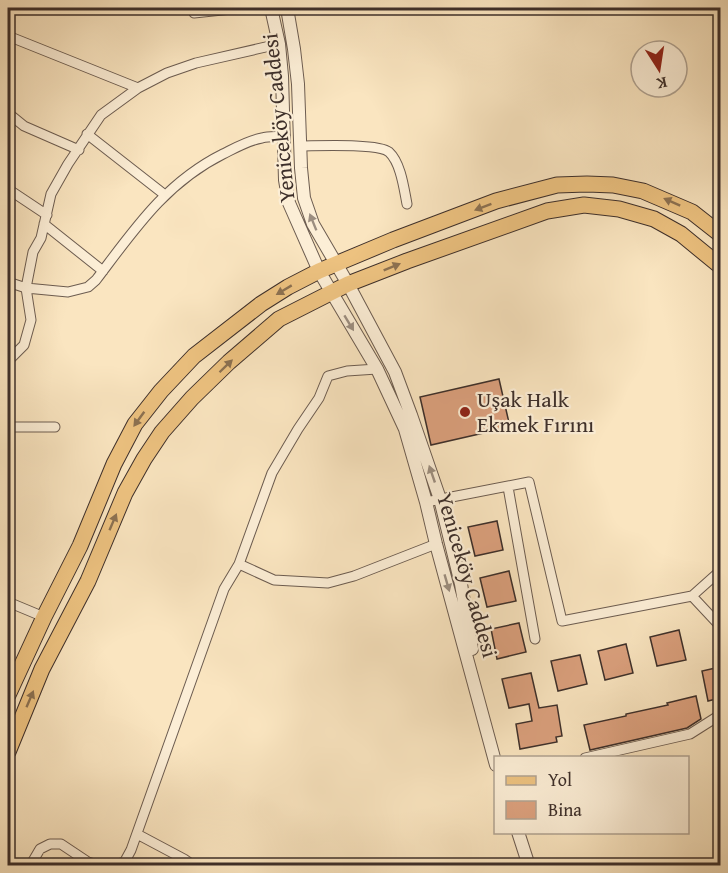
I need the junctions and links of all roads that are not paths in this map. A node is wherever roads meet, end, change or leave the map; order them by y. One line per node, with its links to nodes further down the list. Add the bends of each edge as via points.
1 (241, 8): 4 (street)
2 (271, 8): 6 (street, Yeniceköy Caddesi)
3 (286, 8): 11 (street, Yeniceköy Caddesi, via 294,49)
4 (194, 13)
5 (8, 36): 7 (street)
6 (279, 44): 7 (street, via 196,63); 10 (street, Yeniceköy Caddesi)
7 (138, 88): 9 (street, via 100,115)
8 (8, 113): 12 (street, via 24,126)
9 (87, 134): 12 (street); 14 (street)
10 (285, 136): 14 (street, via 260,138 231,149); 21 (street, Yeniceköy Caddesi, via 289,203)
11 (300, 146): 15 (street, via 374,147 388,152 400,169); 18 (street, Yeniceköy Caddesi, one-way to 11, via 313,224 304,198)
12 (79, 150): 16 (street, via 51,194)
13 (8, 189): 16 (street)
14 (165, 195): 20 (street)
15 (407, 204)
16 (45, 220): 20 (street); 24 (street)
17 (720, 234): 18 (main road, one-way to 18, via 692,212 643,191 613,185 557,185 496,201)
18 (336, 264): 21 (main road); 23 (street, Yeniceköy Caddesi)
19 (720, 266): 23 (main road, one-way to 19, via 547,211 585,205 654,219 681,234)
20 (103, 271): 24 (street, via 88,287 78,291)
21 (319, 271): 25 (street, Yeniceköy Caddesi); 39 (main road, one-way to 39, via 261,304 194,357 161,390 135,424 114,464 80,546)
22 (8, 282): 24 (street)
23 (348, 284): 25 (main road); 32 (street, Yeniceköy Caddesi, one-way to 23, via 395,372)
24 (26, 288): 26 (street, via 31,320 24,345)
25 (331, 292): 28 (street, Yeniceköy Caddesi, one-way to 28); 45 (main road, one-way to 25, via 42,669 88,581 125,494 162,432 229,362 279,319)
26 (8, 361): 27 (street)
27 (8, 366)
28 (377, 369): 33 (street, Yeniceköy Caddesi, via 405,429); 35 (street, via 328,376 319,398 272,473)
29 (8, 427): 30 (street)
30 (55, 427)
31 (508, 487): 32 (street); 37 (street, via 529,482 562,621); 41 (street)
32 (440, 499): 33 (street); 42 (street, Yeniceköy Caddesi, via 463,596 475,666)
33 (426, 502): 34 (street, Yeniceköy Caddesi)
34 (436, 544): 35 (street, via 328,583 274,580); 42 (street, Yeniceköy Caddesi, one-way to 42)
35 (239, 564): 48 (street, via 224,590)
36 (720, 571): 37 (street)
37 (692, 596): 40 (street)
38 (8, 602): 39 (street)
39 (44, 617): 43 (main road)
40 (720, 626)
41 (535, 639)
42 (471, 673): 47 (street)
43 (8, 695)
44 (720, 715): 46 (street, via 690,734)
45 (8, 752)
46 (594, 756)
47 (494, 761)
48 (137, 834): 52 (street, via 125,861); 53 (street)
49 (519, 834): 54 (street)
50 (30, 866): 51 (street, via 40,849 50,844 61,844)
51 (99, 866)
52 (116, 866)
53 (194, 866)
54 (530, 866)

